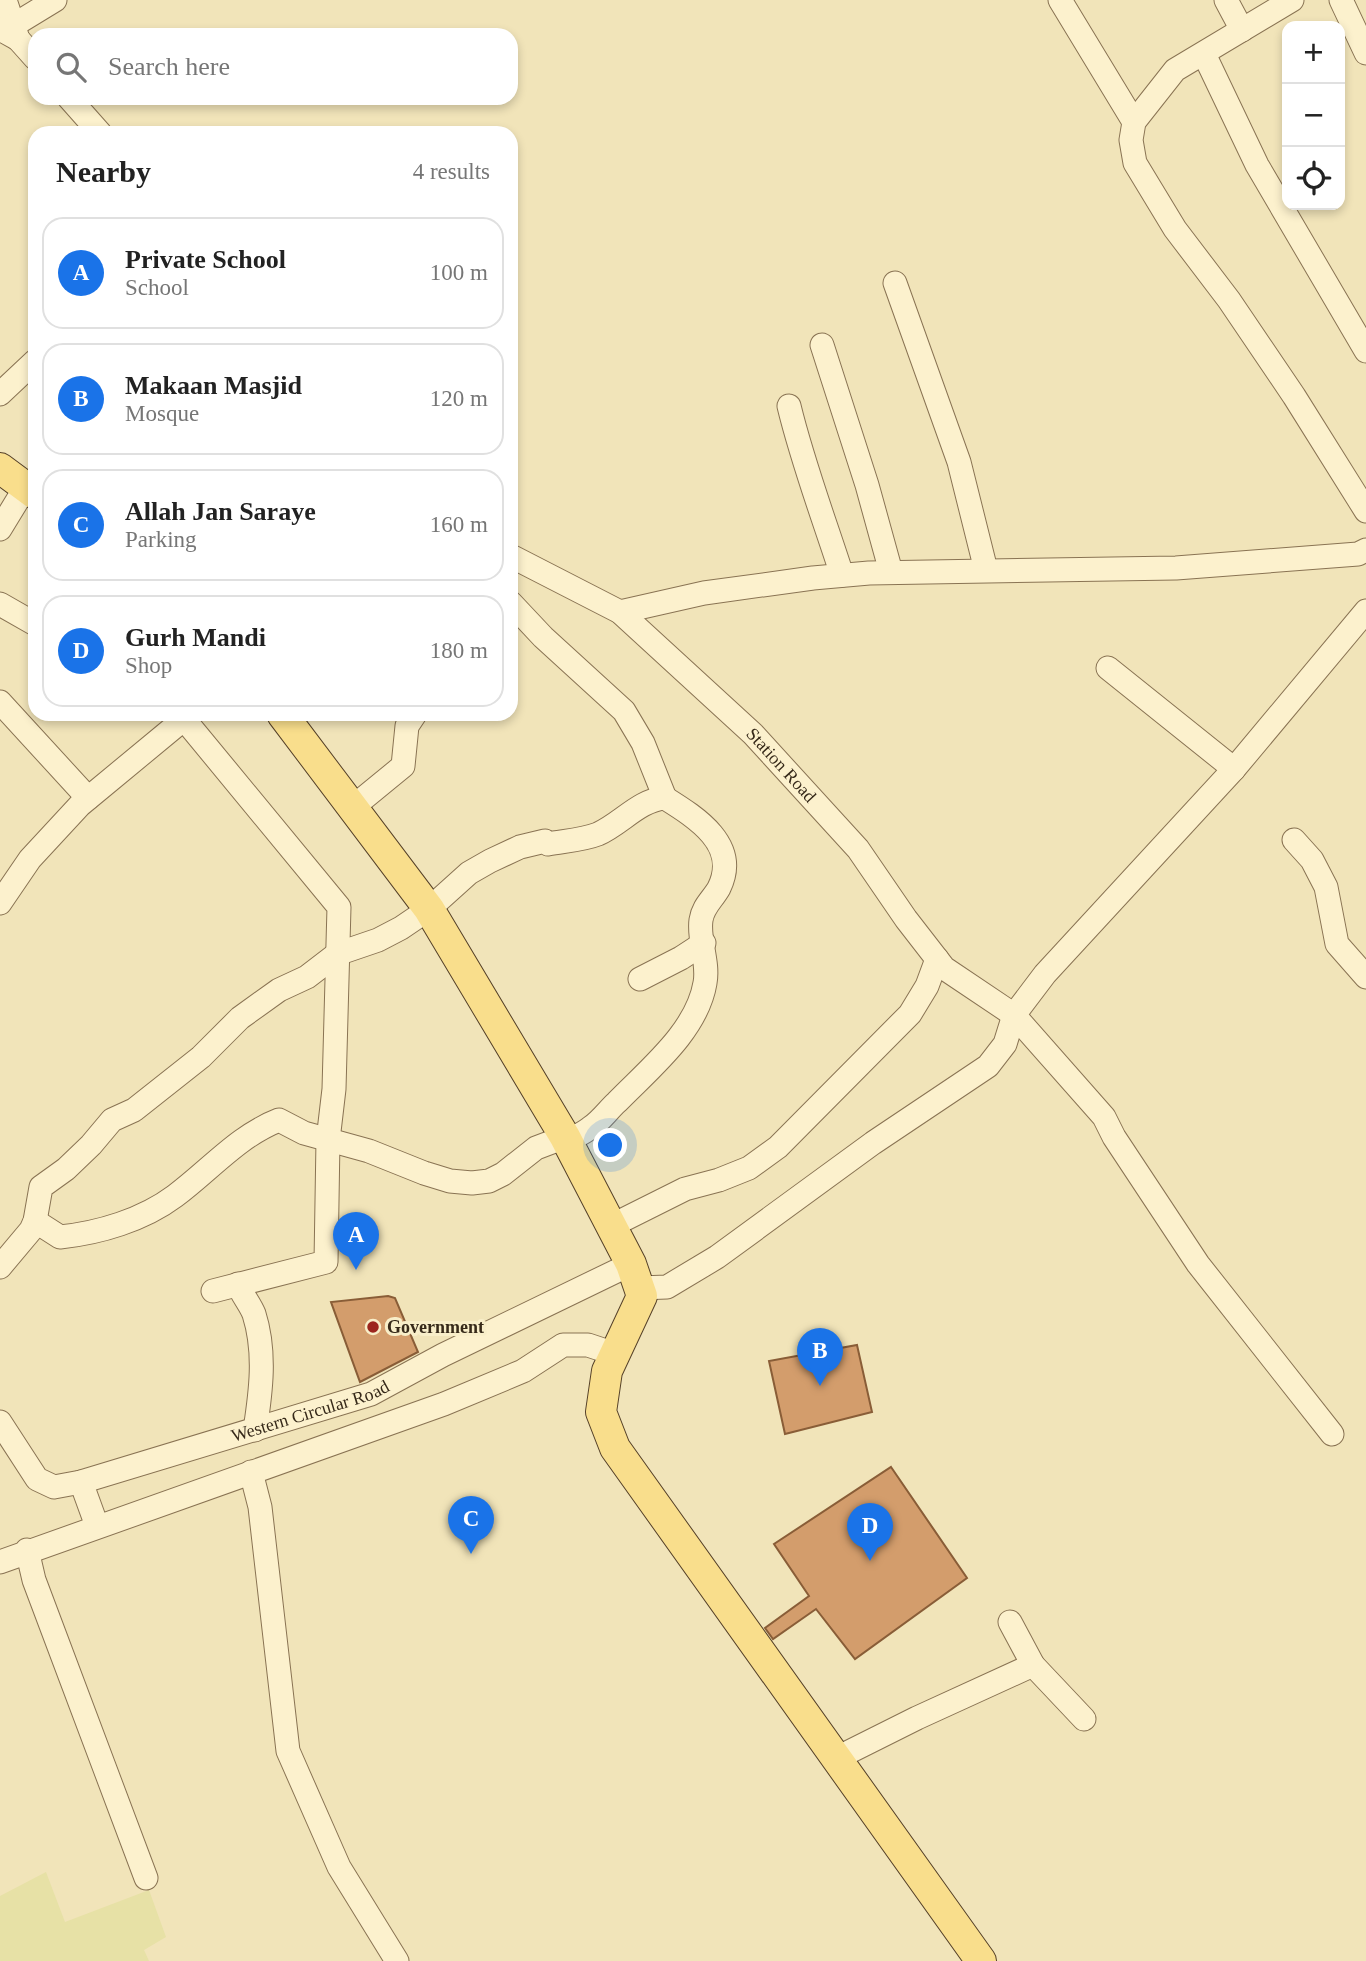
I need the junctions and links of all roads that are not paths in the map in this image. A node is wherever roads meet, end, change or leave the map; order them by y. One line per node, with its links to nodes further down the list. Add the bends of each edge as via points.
1 (5, 0): 8 (street)
2 (55, 0): 8 (street)
3 (1060, 0): 13 (street)
4 (1226, 0): 7 (street)
5 (1292, 0): 7 (street)
6 (1341, 0): 10 (street)
7 (1242, 30): 11 (street)
8 (11, 31): 9 (street)
9 (28, 50)
10 (1366, 53)
11 (1204, 54): 13 (street, via 1175,70); 17 (street, via 1257,165)
12 (75, 105): 14 (street)
13 (1134, 122): 24 (street, via 1135,163 1175,229 1294,396)
14 (94, 126)
15 (895, 283): 28 (street, via 959,462)
16 (822, 345): 29 (street)
17 (1366, 351)
18 (28, 368): 19 (street)
19 (0, 394)
20 (789, 406): 30 (street)
21 (0, 468): 22 (main road)
22 (28, 489)
23 (28, 497): 25 (street)
24 (1366, 511)
25 (0, 529)
26 (1366, 550): 28 (street, via 1176,568)
27 (518, 560): 34 (street, Station Road)
28 (986, 570): 29 (street)
29 (891, 572): 30 (street)
30 (842, 575): 34 (street, via 704,593)
31 (0, 604): 35 (street)
32 (518, 610): 44 (street, via 624,711 643,743)
33 (1366, 611): 42 (street)
34 (620, 612): 51 (street, Station Road, via 753,734 858,849)
35 (28, 620)
36 (1108, 668): 42 (street)
37 (0, 702): 43 (street)
38 (181, 721): 43 (street)
39 (191, 721): 50 (street, via 339,907)
40 (287, 721): 45 (main road)
41 (410, 721): 45 (street, via 403,766)
42 (1234, 769): 54 (street, via 1045,974)
43 (88, 798): 47 (street, via 30,859)
44 (665, 798): 48 (street, via 649,801 596,835 545,841 506,853 469,873); 49 (street, via 716,837 726,859 720,885 701,919)
45 (353, 807): 48 (main road)
46 (1294, 840): 52 (street, via 1312,860 1326,887 1337,944)
47 (0, 903)
48 (429, 909): 50 (street, via 378,940); 55 (main road)
49 (704, 943): 53 (street); 55 (street, via 706,981 687,1024 605,1115 590,1129)
50 (337, 954): 56 (street, via 334,1089); 57 (street, via 240,1018 201,1057 134,1110 112,1120 66,1169 41,1187)
51 (937, 960): 54 (street, Station Road); 58 (street, via 910,1014 778,1147 749,1168 685,1189)
52 (1366, 977)
53 (640, 978)
54 (1014, 1015): 60 (street, via 1005,1044 988,1066 717,1257 667,1287); 66 (street, Station Road, via 1104,1117 1198,1264)
55 (566, 1139): 56 (street, via 536,1148 489,1181 472,1183 450,1181 369,1150); 58 (main road)
56 (328, 1140): 57 (street, via 279,1120 258,1128 173,1198 133,1218 101,1230 60,1237); 61 (street, via 326,1262)
57 (35, 1221): 59 (street)
58 (611, 1226): 60 (main road)
59 (0, 1267)
60 (635, 1276): 63 (main road, via 642,1296); 65 (street, Western Circular Road, via 443,1355 371,1394)
61 (238, 1284): 62 (street); 65 (street, via 253,1312 262,1362)
62 (213, 1292)
63 (615, 1354): 67 (street, via 588,1345 563,1345 523,1371 456,1399); 75 (main road, via 607,1371 601,1412 615,1448)
64 (0, 1422): 68 (street, Western Circular Road, via 37,1479 54,1487)
65 (255, 1430): 68 (street, Western Circular Road)
66 (1332, 1434)
67 (251, 1472): 69 (street); 77 (street, via 260,1507 288,1751 339,1867)
68 (81, 1482): 69 (street)
69 (97, 1526): 70 (street)
70 (27, 1550): 71 (street); 76 (street, via 34,1580)
71 (0, 1562)
72 (1010, 1622): 73 (street)
73 (1033, 1665): 74 (street); 75 (street)
74 (1084, 1719)
75 (835, 1759): 78 (main road)
76 (146, 1878)
77 (397, 1961)
78 (981, 1961)

